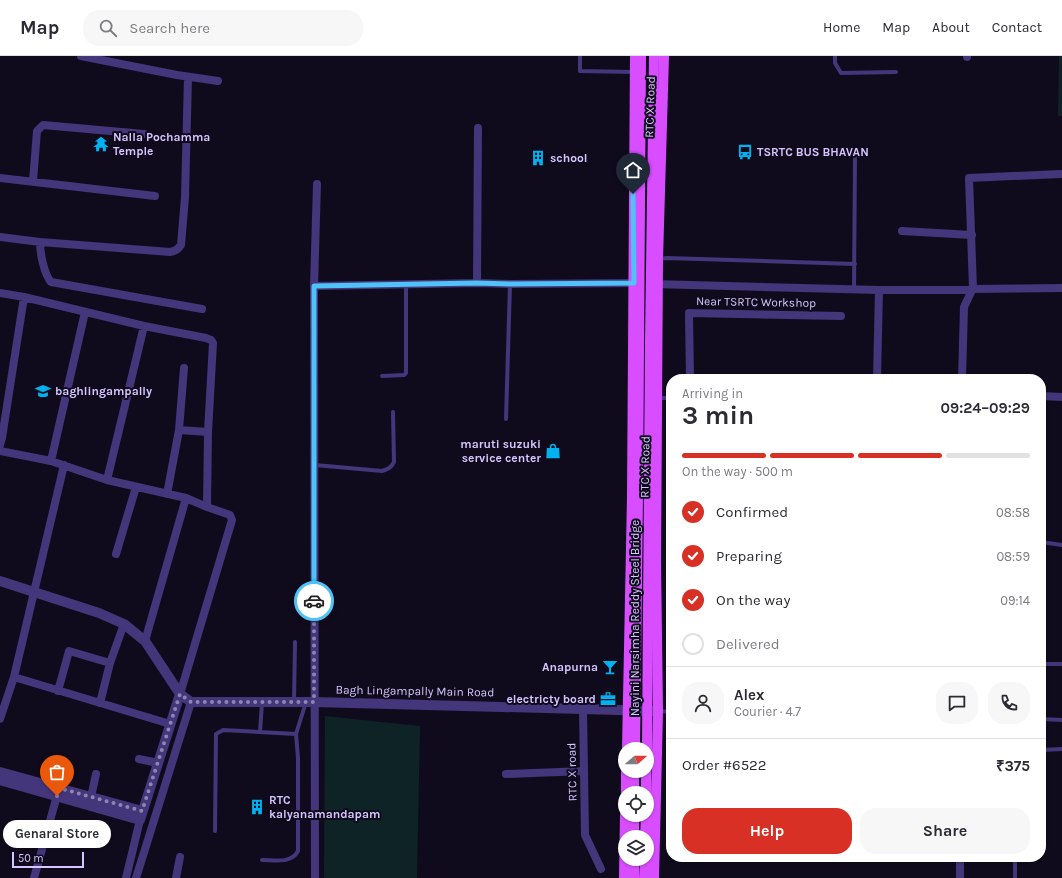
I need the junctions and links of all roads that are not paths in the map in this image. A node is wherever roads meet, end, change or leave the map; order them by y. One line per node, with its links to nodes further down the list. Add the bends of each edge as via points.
1 (81, 56): 10 (street)
2 (580, 56): 8 (lane, via 580,71)
3 (635, 56): 8 (main road, RTC X Road)
4 (641, 56): 95 (main road, Nayini Narsimha Reddy Steel Bridge, bridge)
5 (654, 56): 96 (main road, Nayini Narsimha Reddy Steel Bridge, bridge)
6 (664, 56): 24 (main road, RTC X Road)
7 (835, 56): 9 (lane, via 835,63 841,73)
8 (635, 72): 27 (main road, RTC X Road)
9 (896, 72)
10 (188, 77): 11 (street); 23 (street, via 185,197 179,248 170,252)
11 (218, 81)
12 (478, 128): 26 (street)
13 (144, 134): 17 (street, via 43,125 37,131)
14 (855, 156): 25 (lane)
15 (1060, 174): 21 (street, via 969,178)
16 (0, 178): 17 (street)
17 (33, 181): 19 (street)
18 (318, 184): 31 (street)
19 (155, 196)
20 (902, 231): 21 (street)
21 (972, 235): 32 (street)
22 (0, 237): 23 (street)
23 (40, 242): 38 (street, via 46,274 51,282)
24 (658, 259): 25 (lane); 30 (main road, RTC X Road)
25 (855, 264): 34 (lane)
26 (477, 283): 28 (street); 29 (street)
27 (634, 283): 29 (street); 30 (street); 85 (main road, RTC X Road)
28 (406, 284): 31 (street); 46 (lane, via 406,373)
29 (510, 284): 52 (lane)
30 (659, 284): 34 (street); 49 (main road, RTC X Road)
31 (314, 286): 59 (street)
32 (973, 288): 33 (street); 35 (street); 45 (street, via 964,307)
33 (1062, 288)
34 (854, 290): 35 (street)
35 (879, 290): 44 (street)
36 (0, 293): 37 (street)
37 (24, 297): 39 (street); 55 (street)
38 (202, 310)
39 (85, 312): 41 (street); 57 (street)
40 (842, 316): 43 (street, Near TSRTC Workshop, via 689,313)
41 (144, 326): 54 (street, via 206,338 213,343); 60 (street)
42 (184, 368): 53 (street)
43 (690, 374)
44 (877, 374)
45 (962, 374)
46 (382, 376)
47 (1046, 396): 48 (street)
48 (1062, 397)
49 (658, 398): 50 (lane); 86 (main road, RTC X Road)
50 (666, 398)
51 (393, 412): 59 (lane, via 394,462 388,469 382,471)
52 (506, 419)
53 (179, 430): 54 (street); 62 (street)
54 (208, 432): 64 (street)
55 (1, 438)
56 (0, 451): 57 (street)
57 (51, 461): 58 (street)
58 (64, 465): 60 (street); 69 (street)
59 (314, 465): 82 (street)
60 (107, 480): 61 (street)
61 (136, 486): 62 (street); 67 (street)
62 (167, 494): 63 (street)
63 (186, 498): 64 (street); 71 (street)
64 (207, 507): 78 (street, via 230,515 232,520)
65 (1046, 543): 66 (lane)
66 (1062, 545)
67 (116, 554)
68 (0, 581): 69 (street)
69 (33, 591): 70 (street); 76 (street)
70 (124, 624): 71 (street); 73 (street)
71 (145, 641): 78 (street)
72 (295, 642): 81 (lane)
73 (110, 663): 77 (street, via 69,651); 83 (street)
74 (1046, 664): 75 (lane)
75 (1062, 664)
76 (14, 677): 77 (street); 88 (street)
77 (58, 691): 83 (street)
78 (180, 694): 79 (street); 91 (street)
79 (191, 702): 80 (street, Bagh Lingampally Main Road); 120 (street)
80 (262, 702): 81 (street, Bagh Lingampally Main Road); 92 (lane)
81 (294, 702): 82 (street, Bagh Lingampally Main Road)
82 (310, 702): 84 (street, Bagh Lingampally Main Road); 93 (lane); 122 (street)
83 (100, 703): 91 (street)
84 (583, 709): 85 (street, Bagh Lingampally Main Road); 101 (street, RTC X road)
85 (628, 710): 86 (street, Bagh Lingampally Main Road); 94 (main road, RTC X Road)
86 (658, 711): 87 (lane); 126 (main road, RTC X Road)
87 (666, 712)
88 (0, 719)
89 (1046, 719): 90 (lane)
90 (1062, 720)
91 (170, 724): 100 (street)
92 (260, 732): 93 (lane); 110 (lane, via 223,730 216,734)
93 (296, 734): 112 (lane, via 298,851 289,860)
94 (627, 742)
95 (634, 742)
96 (647, 742)
97 (1062, 749): 98 (lane)
98 (1046, 750)
99 (139, 759): 100 (street)
100 (158, 763): 108 (street)
101 (584, 771): 104 (street); 117 (street, RTC X road, via 584,835)
102 (0, 772): 106 (street)
103 (96, 774): 107 (street)
104 (506, 774)
105 (0, 780): 106 (street)
106 (58, 792): 107 (street); 108 (street); 118 (street)
107 (91, 797): 108 (street)
108 (141, 815): 119 (street)
109 (625, 822): 123 (main road)
110 (215, 831)
111 (180, 857): 121 (street)
112 (262, 860)
113 (960, 862): 127 (street)
114 (1015, 862): 128 (lane)
115 (634, 866): 124 (main road)
116 (645, 866): 125 (main road)
117 (601, 869)
118 (34, 878)
119 (126, 878)
120 (136, 878)
121 (176, 878)
122 (314, 878)
123 (624, 878)
124 (634, 878)
125 (644, 878)
126 (654, 878)
127 (960, 878)
128 (1015, 878)

